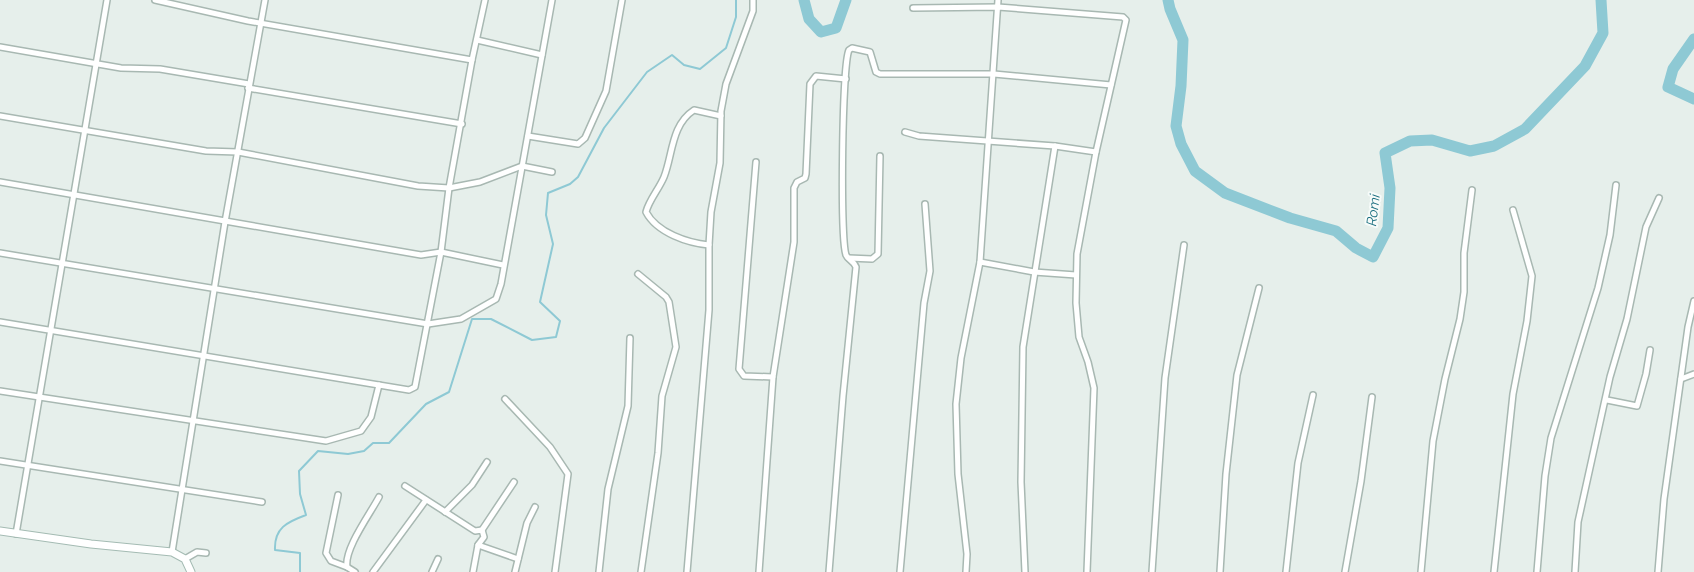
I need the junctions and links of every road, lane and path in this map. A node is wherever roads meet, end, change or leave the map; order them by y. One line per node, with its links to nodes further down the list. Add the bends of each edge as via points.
1 (107, 0): 16 (street)
2 (156, 0): 11 (street)
3 (265, 0): 11 (street)
4 (485, 0): 12 (street)
5 (552, 0): 14 (street)
6 (622, 0): 26 (street, via 606,91 585,138 578,144 568,144)
7 (753, 0): 22 (street, via 744,39 726,84)
8 (998, 0): 9 (street)
9 (998, 7): 10 (street); 17 (street); 19 (street, via 1126,20)
10 (913, 8)
11 (262, 22): 15 (street); 20 (street)
12 (477, 40): 14 (street); 15 (street)
13 (0, 47): 16 (street)
14 (542, 55): 26 (street)
15 (472, 60): 23 (street)
16 (98, 62): 20 (street, via 121,68 160,69); 24 (street)
17 (994, 74): 18 (street, via 880,74 876,72 870,52 852,48 847,53); 19 (street); 27 (street)
18 (846, 79): 48 (street, via 843,197 846,255); 65 (street, via 816,76 810,84 806,174 794,188 791,269)
19 (1111, 85): 30 (street)
20 (248, 86): 23 (street); 29 (street)
21 (0, 116): 24 (street)
22 (721, 116): 44 (street, via 720,163); 44 (street, via 694,110 682,120 664,178 646,212 684,241)
23 (462, 124): 37 (street)
24 (86, 130): 29 (street, via 206,150); 39 (street)
25 (905, 132): 27 (street)
26 (528, 136): 33 (street)
27 (988, 141): 28 (street); 49 (street)
28 (1056, 146): 30 (street); 52 (street)
29 (238, 152): 37 (street, via 418,186); 43 (street)
30 (1096, 152): 54 (street)
31 (880, 156): 48 (street, via 878,254 872,259)
32 (756, 162): 65 (street, via 739,369 744,376)
33 (522, 166): 34 (street); 37 (street, via 480,182); 51 (street)
34 (552, 172)
35 (0, 182): 39 (street)
36 (1616, 185): 119 (street, via 1610,235 1598,288 1551,438 1544,476)
37 (449, 188): 46 (street)
38 (1472, 190): 117 (street, via 1464,253 1464,292 1433,441)
39 (74, 193): 43 (street); 50 (street)
40 (1659, 198): 73 (street, via 1646,227)
41 (924, 204): 109 (street, via 930,271 924,303)
42 (1513, 210): 118 (street, via 1532,276 1513,394)
43 (225, 222): 46 (street, via 421,255); 56 (street)
44 (709, 245): 106 (street, via 709,310)
45 (1184, 246): 113 (street, via 1165,378)
46 (440, 252): 51 (street); 59 (street)
47 (0, 254): 50 (street)
48 (849, 258): 108 (street, via 856,266 842,396)
49 (980, 262): 52 (street); 110 (street, via 961,358 956,404)
50 (61, 263): 56 (street); 60 (street)
51 (502, 265): 59 (street, via 496,299 461,318)
52 (1034, 272): 54 (street); 111 (street, via 1023,347 1020,482)
53 (638, 274): 105 (street, via 670,302 676,347 662,396 658,453)
54 (1076, 275): 112 (street, via 1079,337 1094,388)
55 (1259, 288): 114 (street, via 1237,375)
56 (215, 291): 59 (street); 63 (street)
57 (1694, 301): 66 (street)
58 (0, 322): 60 (street)
59 (428, 324): 67 (street, via 415,387 409,390)
60 (51, 332): 63 (street); 71 (street)
61 (630, 338): 104 (street, via 628,406 608,489)
62 (1650, 350): 73 (street, via 1637,406)
63 (204, 355): 67 (street); 74 (street)
64 (1694, 374): 66 (street)
65 (773, 377): 107 (street)
66 (1681, 379): 121 (street, via 1664,499)
67 (379, 384): 74 (street, via 370,418 361,431 326,441)
68 (0, 391): 71 (street)
69 (1313, 395): 115 (street, via 1298,463)
70 (1372, 397): 116 (street)
71 (39, 398): 74 (street); 77 (street)
72 (505, 399): 103 (street, via 550,447 568,474)
73 (1606, 400): 120 (street, via 1578,522)
74 (192, 422): 80 (street)
75 (0, 461): 77 (street)
76 (487, 462): 86 (street, via 472,485)
77 (28, 465): 80 (street); 89 (street)
78 (514, 482): 87 (street)
79 (405, 486): 83 (street)
80 (181, 488): 84 (street); 91 (street)
81 (338, 496): 96 (street, via 326,553 331,561)
82 (379, 497): 96 (street, via 350,549)
83 (426, 500): 86 (street); 99 (street)
84 (262, 502)
85 (535, 507): 95 (street, via 527,523)
86 (445, 512): 87 (street, via 475,531)
87 (482, 530): 90 (street, via 484,537)
88 (0, 531): 89 (street)
89 (16, 534): 91 (street)
90 (478, 546): 95 (street); 101 (street)
91 (172, 552): 93 (street)
92 (206, 552): 93 (street, via 197,552)
93 (185, 559): 97 (street)
94 (438, 559): 100 (street)
95 (518, 559): 102 (street)
96 (347, 567): 98 (street)
97 (191, 572)
98 (355, 572)
99 (373, 572)
100 (432, 572)
101 (473, 572)
102 (515, 572)
103 (555, 572)
104 (598, 572)
105 (641, 572)
106 (687, 572)
107 (759, 572)
108 (829, 572)
109 (900, 572)
110 (966, 572)
111 (1025, 572)
112 (1087, 572)
113 (1152, 572)
114 (1220, 572)
115 (1286, 572)
116 (1345, 572)
117 (1421, 572)
118 (1494, 572)
119 (1537, 572)
120 (1574, 572)
121 (1658, 572)

